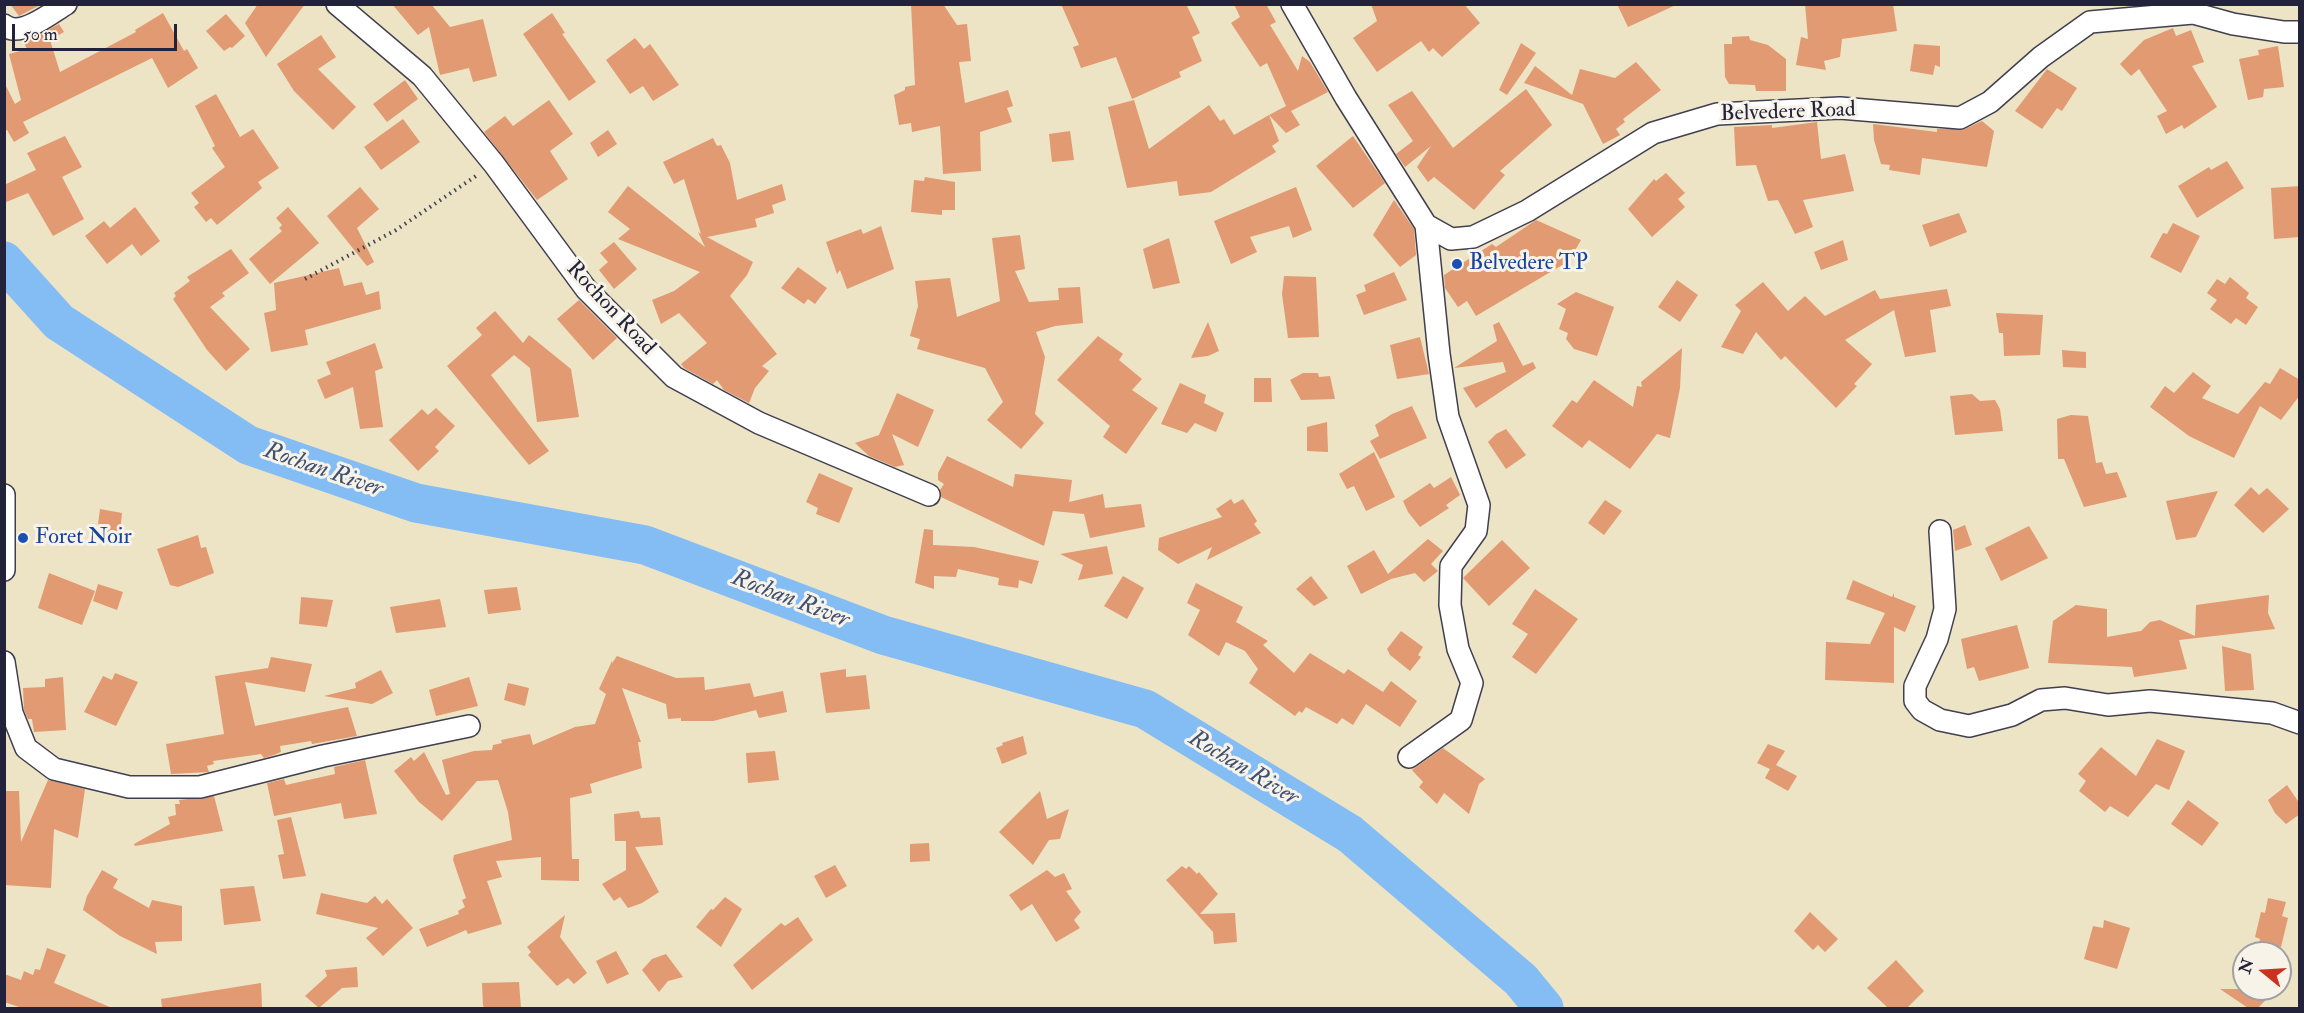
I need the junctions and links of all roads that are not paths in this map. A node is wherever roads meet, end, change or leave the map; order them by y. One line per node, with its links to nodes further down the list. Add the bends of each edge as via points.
1 (66, 4): 4 (street, via 22,29)
2 (337, 4): 8 (street, Rochon Road, via 422,76 495,164 586,290 674,377 759,423)
3 (1292, 4): 6 (street)
4 (4, 25)
5 (2300, 32): 6 (street, Belvedere Road, via 2233,24 2193,13 2090,22 1990,102 1960,118 1840,108 1717,114 1653,133 1527,211 1473,237 1451,238)
6 (1426, 225): 14 (street, via 1448,417 1479,505 1476,531 1451,566 1450,605 1458,649 1472,683 1461,720)
7 (4, 495): 10 (street)
8 (929, 495)
9 (1940, 531): 12 (street, via 1945,609 1937,639 1915,686 1915,701 1922,711 1940,720 1969,726 2012,715 2041,700 2065,698 2108,705 2150,701 2272,713)
10 (4, 570)
11 (4, 662): 13 (street, via 12,713 26,748 54,769 129,787 200,787 322,756)
12 (2300, 723)
13 (469, 726)
14 (1409, 757)

